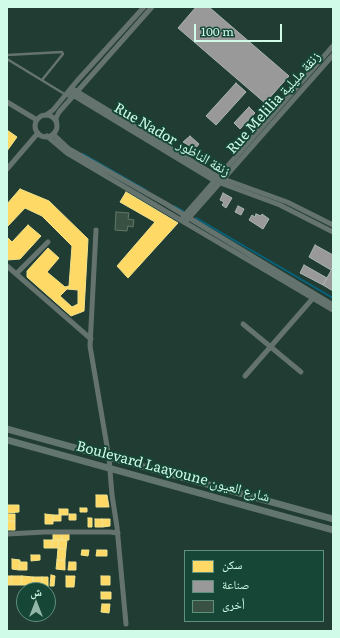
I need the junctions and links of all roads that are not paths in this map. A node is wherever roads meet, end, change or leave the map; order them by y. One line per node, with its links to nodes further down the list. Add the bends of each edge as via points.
1 (152, 7): 9 (street)
2 (142, 8): 8 (street)
3 (333, 46): 18 (street, Rue Melilia زنقة مليلية)
4 (7, 55): 7 (lane, via 62,52)
5 (333, 55): 18 (street, Rue Melilia زنقة مليلية)
6 (7, 59): 7 (lane)
7 (42, 80): 8 (lane)
8 (68, 92): 9 (street, Rue Nador زنقة الناظور); 9 (lane); 11 (street)
9 (74, 96): 13 (street, via 58,114); 18 (street, Rue Nador زنقة الناظور)
10 (7, 102): 12 (street)
11 (46, 115): 12 (street); 13 (street, via 54,119)
12 (37, 120): 14 (street, via 35,127)
13 (57, 125): 15 (street)
14 (38, 133): 16 (street); 17 (street)
15 (53, 134): 16 (street); 19 (street, via 70,149)
16 (47, 136): 19 (street, via 67,153)
17 (7, 169)
18 (219, 180): 19 (street, Rue Melilia زنقة مليلية); 20 (street, Rue Nador زنقة الناظور, via 287,202); 22 (street, Rue Nador زنقة الناظور, via 280,205)
19 (185, 218): 26 (street)
20 (333, 225)
21 (96, 230): 30 (street)
22 (333, 232)
23 (48, 242): 25 (street)
24 (7, 266): 25 (street)
25 (16, 274): 30 (street)
26 (314, 296): 27 (street); 28 (street); 31 (street)
27 (333, 305)
28 (333, 310)
29 (243, 324): 31 (street)
30 (91, 339): 36 (street, via 92,360)
31 (270, 348): 32 (street); 33 (street)
32 (301, 372)
33 (245, 376)
34 (7, 429): 36 (street, Boulevard Laayoune شارع العيون)
35 (7, 440): 37 (street, Boulevard Laayoune شارع العيون)
36 (109, 458): 37 (street); 38 (street, Boulevard Laayoune شارع العيون)
37 (109, 468): 39 (street, Boulevard Laayoune شارع العيون); 40 (street)
38 (333, 519)
39 (333, 530)
40 (118, 533): 41 (street); 42 (street)
41 (7, 534)
42 (126, 624)

